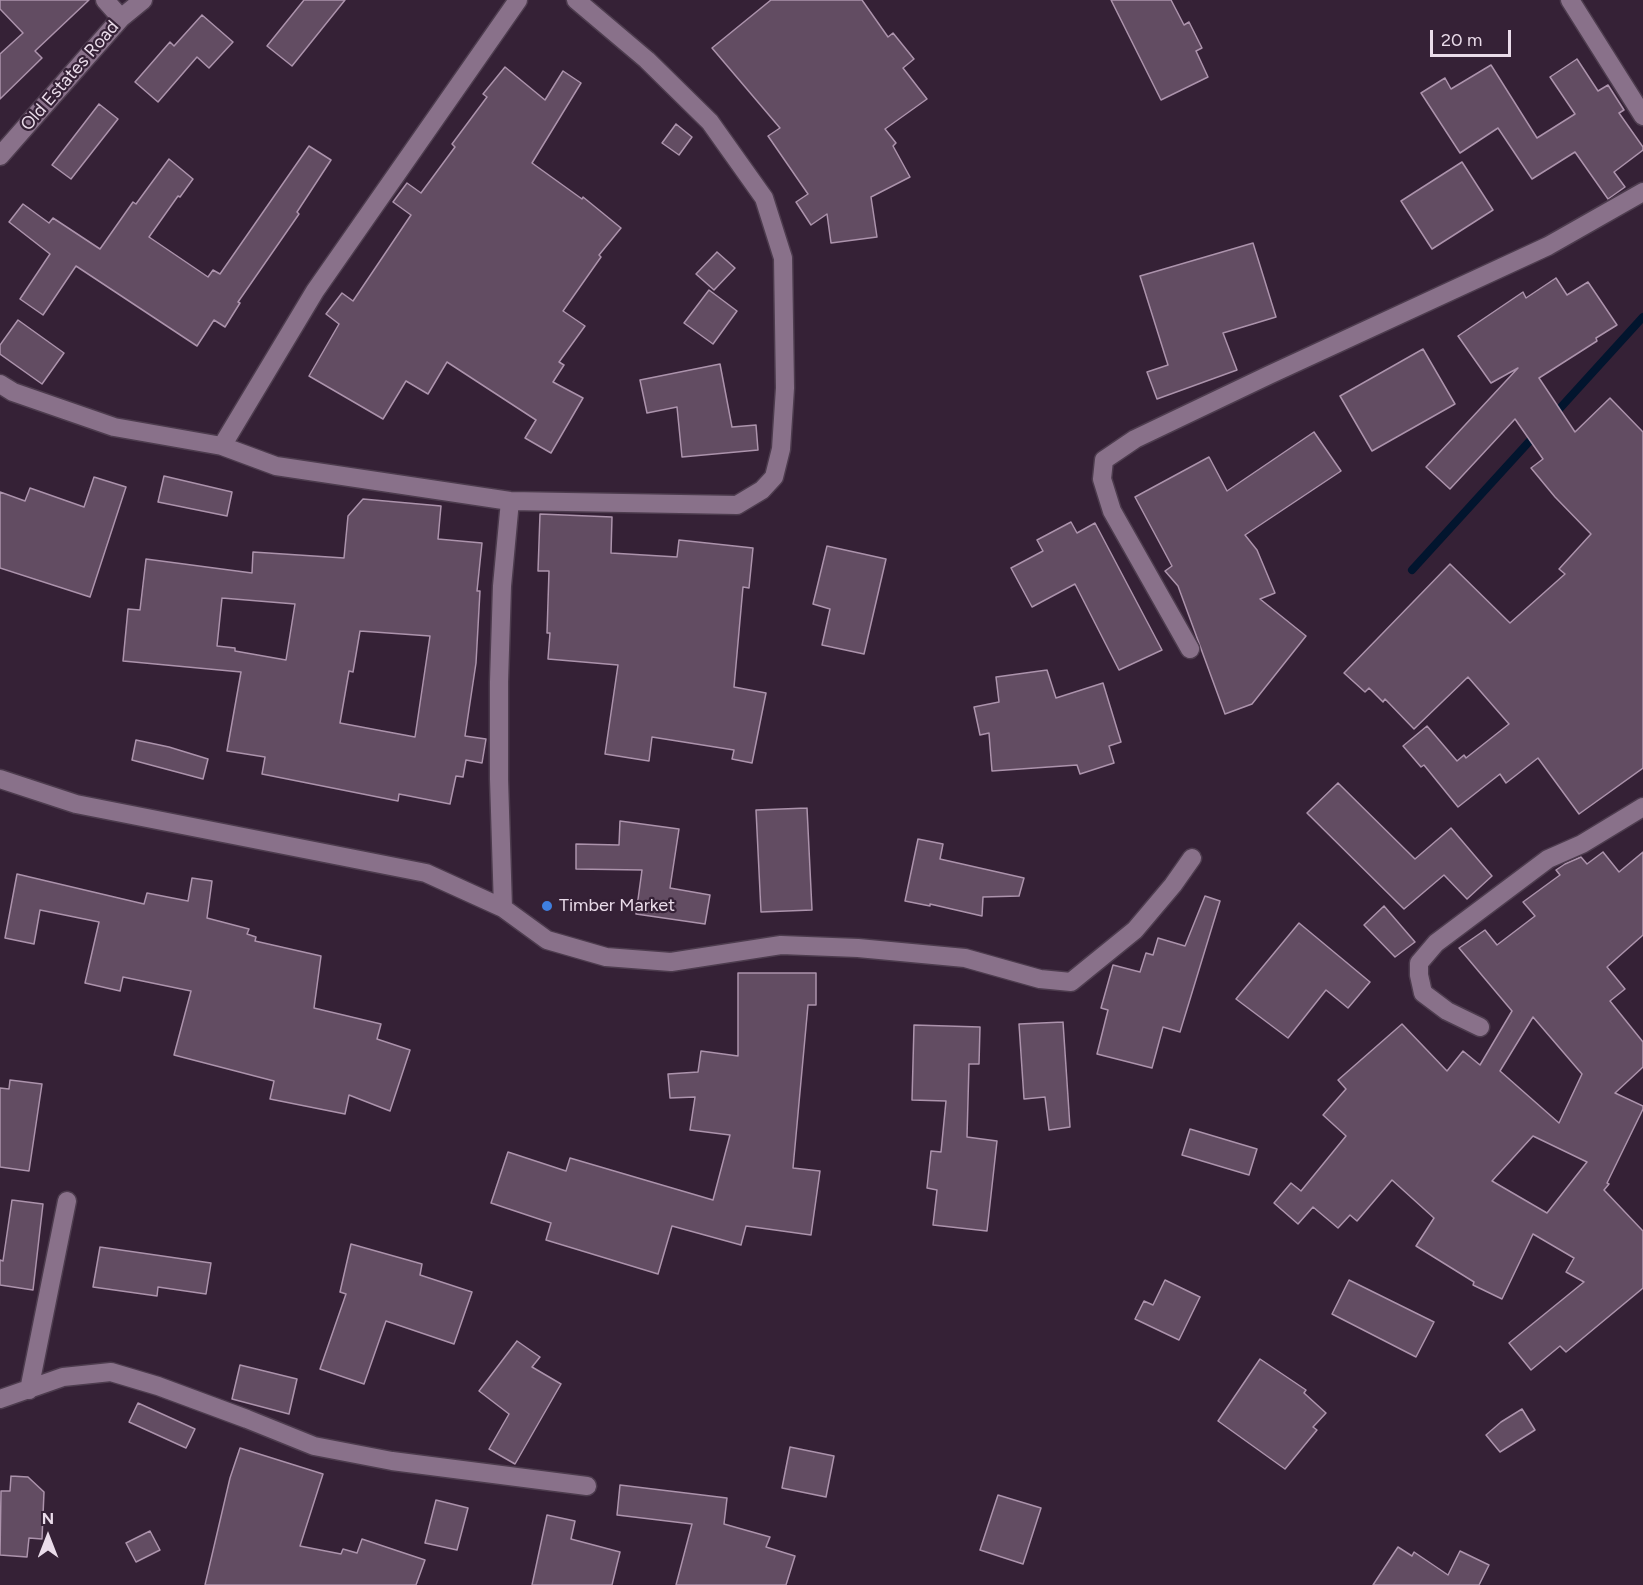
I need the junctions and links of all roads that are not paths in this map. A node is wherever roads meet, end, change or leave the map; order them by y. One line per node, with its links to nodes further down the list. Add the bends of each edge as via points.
1 (105, 0): 6 (street)
2 (143, 0): 6 (street, Old Estates Road)
3 (518, 0): 11 (street, via 315,291)
4 (576, 0): 12 (street, via 647,60 710,122 764,198 783,258 785,388 781,448 774,477 762,490 737,505)
5 (1570, 0): 7 (street)
6 (121, 18): 8 (street, Old Estates Road)
7 (1643, 116)
8 (0, 156)
9 (1643, 192): 13 (street, via 1548,246 1197,409 1135,439 1104,460 1102,479 1112,511)
10 (0, 384): 11 (street, via 114,427)
11 (222, 446): 12 (street, via 276,466)
12 (510, 501): 17 (street, via 499,682)
13 (1190, 649)
14 (0, 779): 17 (street, via 76,804 426,873)
15 (1643, 807): 18 (street, via 1582,844 1548,859 1436,943 1419,963 1423,993 1447,1011)
16 (1192, 858): 17 (street, via 1135,930 1071,982 1040,979 965,958 858,948 781,945 671,962 606,957 547,940)
17 (502, 908)
18 (1480, 1027)
19 (68, 1201): 20 (street)
20 (29, 1390): 21 (street); 22 (street, via 63,1377 111,1372 314,1446 392,1461)
21 (0, 1399)
22 (587, 1486)

